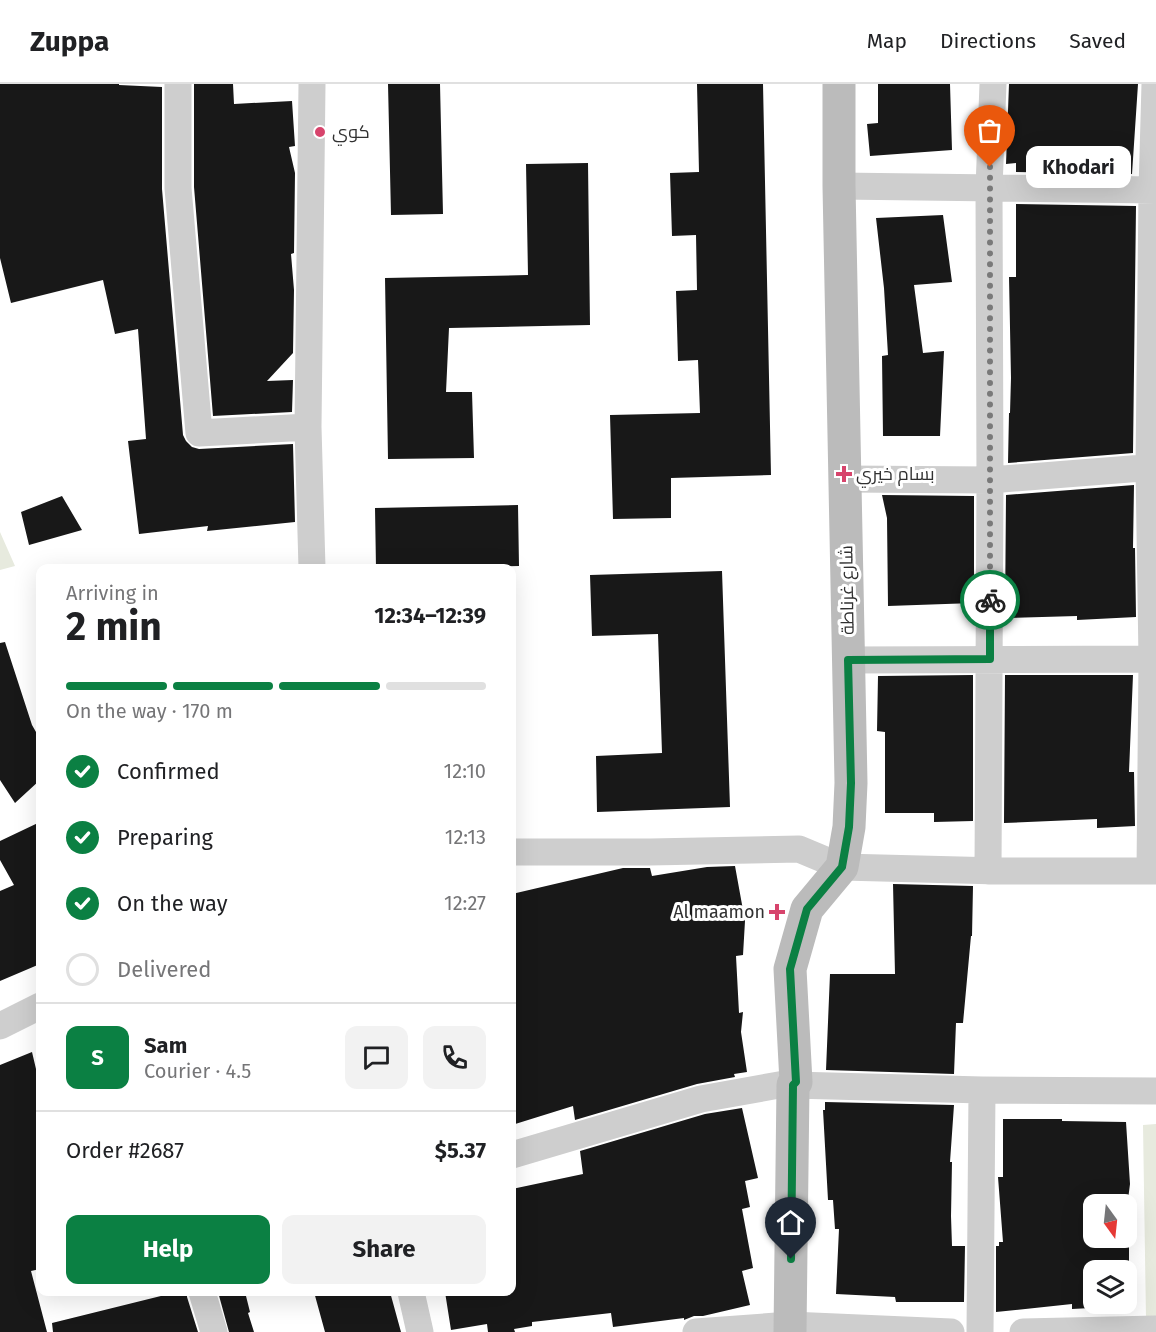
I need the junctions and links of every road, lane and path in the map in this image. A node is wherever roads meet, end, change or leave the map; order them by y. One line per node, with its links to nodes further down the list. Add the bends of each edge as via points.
1 (178, 84): 9 (street, via 178,188 199,433)
2 (312, 84): 9 (street)
3 (839, 84): 6 (main road, شارع غرناطة)
4 (993, 84): 7 (street)
5 (1155, 84): 8 (street)
6 (839, 186): 7 (street); 11 (main road, شارع غرناطة)
7 (989, 188): 8 (street); 12 (street)
8 (1154, 190): 10 (street)
9 (308, 427): 13 (street)
10 (1153, 468): 12 (street); 15 (street)
11 (845, 479): 12 (street); 16 (main road, شارع غرناطة)
12 (990, 480): 14 (street)
13 (312, 564)
14 (990, 659): 15 (street); 16 (street); 19 (street)
15 (1154, 659): 20 (street)
16 (848, 660): 18 (main road, شارع غرناطة, via 851,783)
17 (516, 852): 18 (street, via 799,849)
18 (842, 867): 19 (street); 23 (main road, شارع غرناطة, via 807,909 790,969)
19 (988, 871): 20 (street)
20 (1153, 871)
21 (36, 1008): 22 (street)
22 (0, 1026)
23 (794, 1084): 24 (street); 26 (street, via 701,1098); 29 (main road, شارع غرناطة)
24 (982, 1090): 25 (street); 35 (street)
25 (1156, 1091)
26 (516, 1154)
27 (203, 1296): 31 (street)
28 (412, 1296): 32 (street)
29 (790, 1328): 33 (street); 34 (street)
30 (1141, 1330): 36 (street)
31 (213, 1332)
32 (420, 1332)
33 (696, 1332)
34 (951, 1332)
35 (980, 1332)
36 (1023, 1332)

